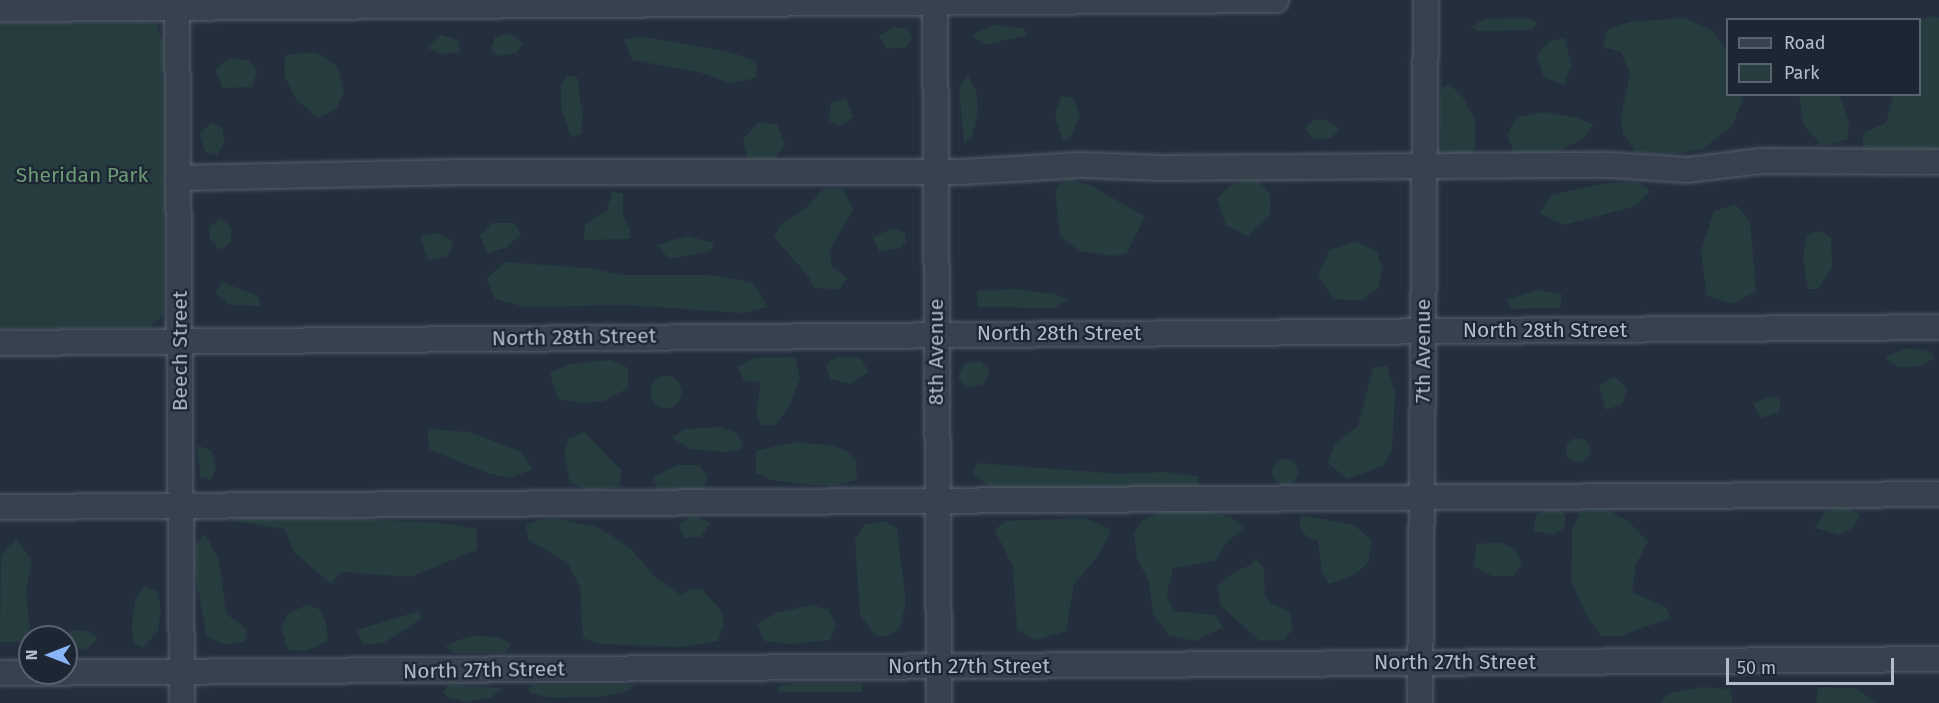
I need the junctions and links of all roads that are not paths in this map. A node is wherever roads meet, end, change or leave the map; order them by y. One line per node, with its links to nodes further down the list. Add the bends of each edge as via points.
1 (1276, 0): 3 (street)
2 (1426, 0): 7 (street, 7th Avenue)
3 (935, 2): 4 (street); 8 (street, 8th Avenue)
4 (177, 3): 5 (street); 9 (street, Beech Street)
5 (0, 9)
6 (1939, 162): 7 (street, via 1761,161 1688,170 1610,165)
7 (1425, 167): 8 (street, via 1081,165); 11 (street, 7th Avenue)
8 (935, 172): 9 (street, via 474,172); 12 (street, 8th Avenue)
9 (178, 178): 13 (street, Beech Street)
10 (1939, 327): 11 (street, North 28th Street)
11 (1423, 331): 12 (street, North 28th Street); 16 (street, 7th Avenue)
12 (936, 333): 13 (street, North 28th Street); 17 (street, 8th Avenue)
13 (180, 342): 14 (street, North 28th Street); 18 (street, Beech Street)
14 (0, 344)
15 (1939, 494): 16 (street)
16 (1422, 498): 17 (street); 21 (street, 7th Avenue)
17 (938, 503): 18 (street); 22 (street, 8th Avenue)
18 (180, 506): 19 (street); 24 (street, Beech Street)
19 (0, 507)
20 (1939, 659): 21 (street, North 27th Street)
21 (1420, 663): 22 (street, North 27th Street); 27 (street, 7th Avenue)
22 (939, 666): 24 (street, North 27th Street); 26 (street, 8th Avenue)
23 (0, 673): 24 (street, North 27th Street)
24 (182, 673): 25 (street, Beech Street)
25 (182, 703)
26 (939, 703)
27 (1420, 703)

